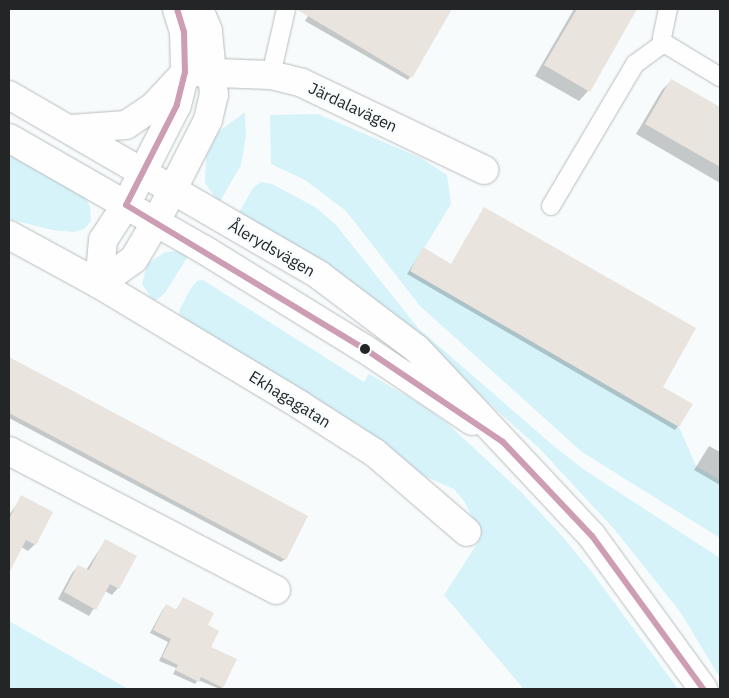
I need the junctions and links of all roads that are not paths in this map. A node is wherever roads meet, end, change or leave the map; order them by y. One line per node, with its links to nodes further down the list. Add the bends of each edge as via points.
1 (177, 9): 7 (street, via 184,32)
2 (199, 9): 6 (street, via 208,30)
3 (286, 9): 8 (lane)
4 (668, 9): 5 (lane, via 662,38)
5 (664, 43): 9 (lane); 17 (lane, via 635,64)
6 (214, 71): 7 (street, Järdalavägen); 8 (street, Järdalavägen); 15 (street, via 214,95 208,120)
7 (185, 72): 11 (street, via 154,106 126,125); 14 (street, via 177,105)
8 (271, 74): 13 (street, Järdalavägen, via 302,83 360,108)
9 (720, 77)
10 (9, 95): 11 (street, Ålerydsvägen)
11 (71, 129): 14 (street, Ålerydsvägen)
12 (9, 138): 16 (street, Ålerydsvägen)
13 (484, 170)
14 (142, 174): 15 (street, Ålerydsvägen); 16 (street)
15 (173, 190): 18 (street); 21 (street, Ålerydsvägen, via 319,275 366,308 417,349)
16 (126, 205): 18 (street, Ålerydsvägen); 20 (street, via 103,240)
17 (551, 206)
18 (156, 222): 20 (street, via 134,260); 21 (street, Ålerydsvägen, via 365,350)
19 (9, 235): 20 (street, Ekhagagatan)
20 (99, 284): 23 (street, Ekhagagatan, via 375,453)
21 (503, 442): 25 (street, Ålerydsvägen, via 592,536)
22 (9, 451): 24 (street)
23 (467, 532)
24 (276, 590)
25 (703, 689)

